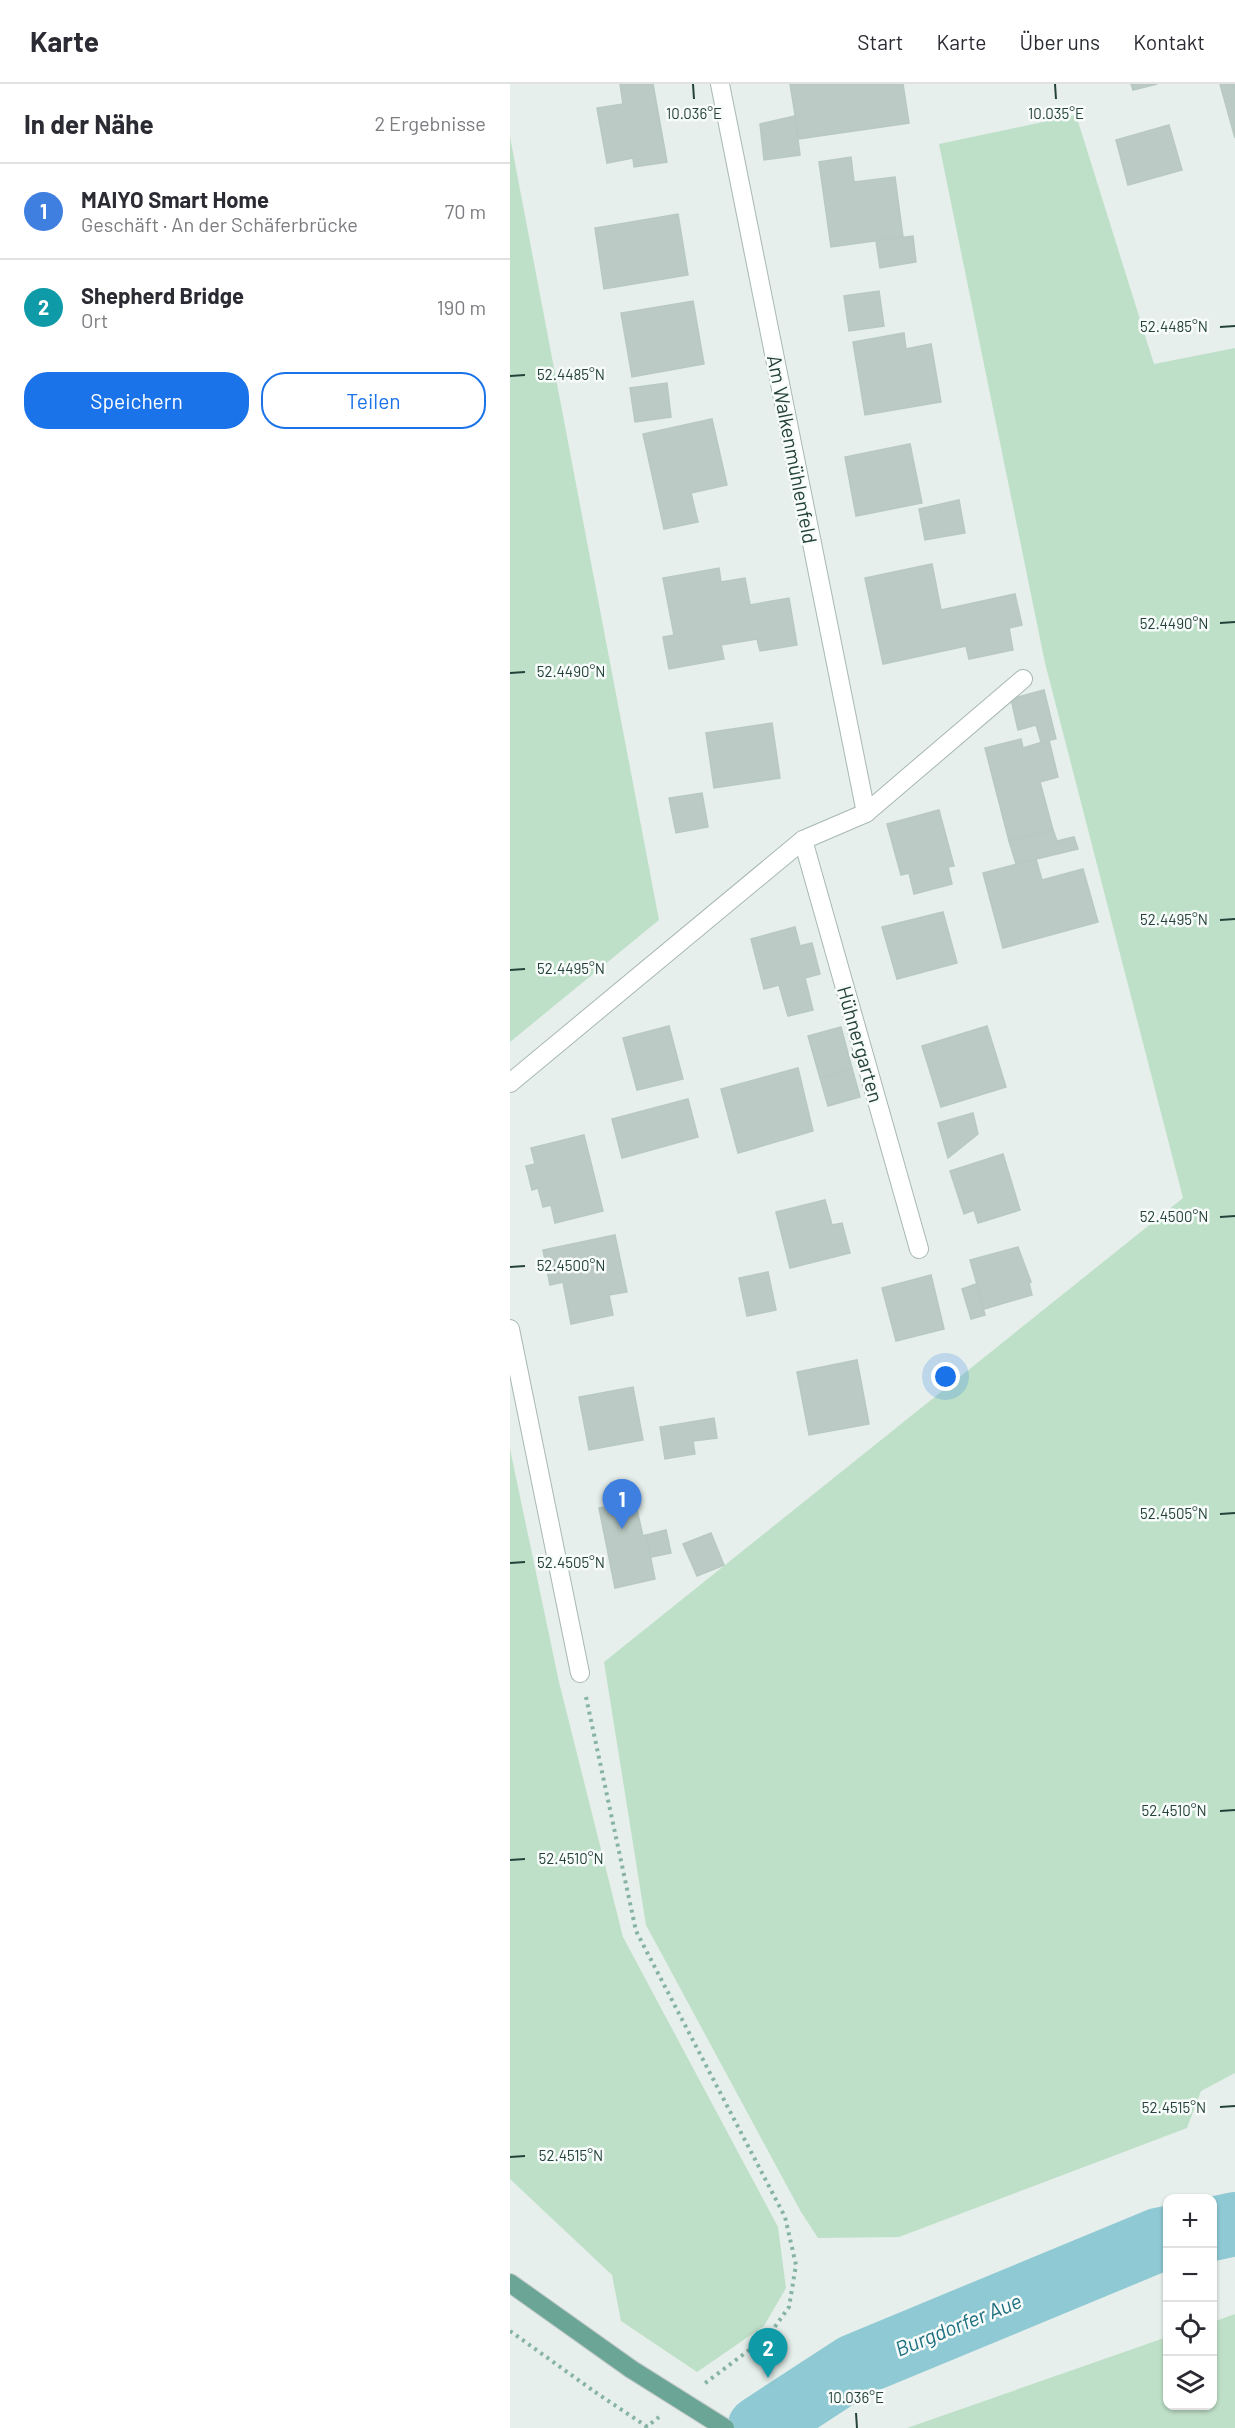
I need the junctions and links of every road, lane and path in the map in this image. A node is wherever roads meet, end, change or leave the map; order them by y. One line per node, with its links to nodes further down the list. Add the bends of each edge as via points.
1 (720, 84): 3 (street, Am Walkenmühlenfeld)
2 (1023, 679): 3 (street)
3 (866, 813): 4 (street)
4 (803, 840): 5 (street); 6 (street, Hühnergarten)
5 (510, 1083)
6 (919, 1249)
7 (510, 1329): 8 (street)
8 (580, 1673): 11 (path, via 636,1931 785,2217 796,2265 789,2307 769,2335)
9 (510, 2283): 14 (main road, bridge, via 631,2369)
10 (510, 2331): 13 (path, bridge)
11 (702, 2385)
12 (664, 2414): 13 (path)
13 (647, 2428)
14 (725, 2428)

